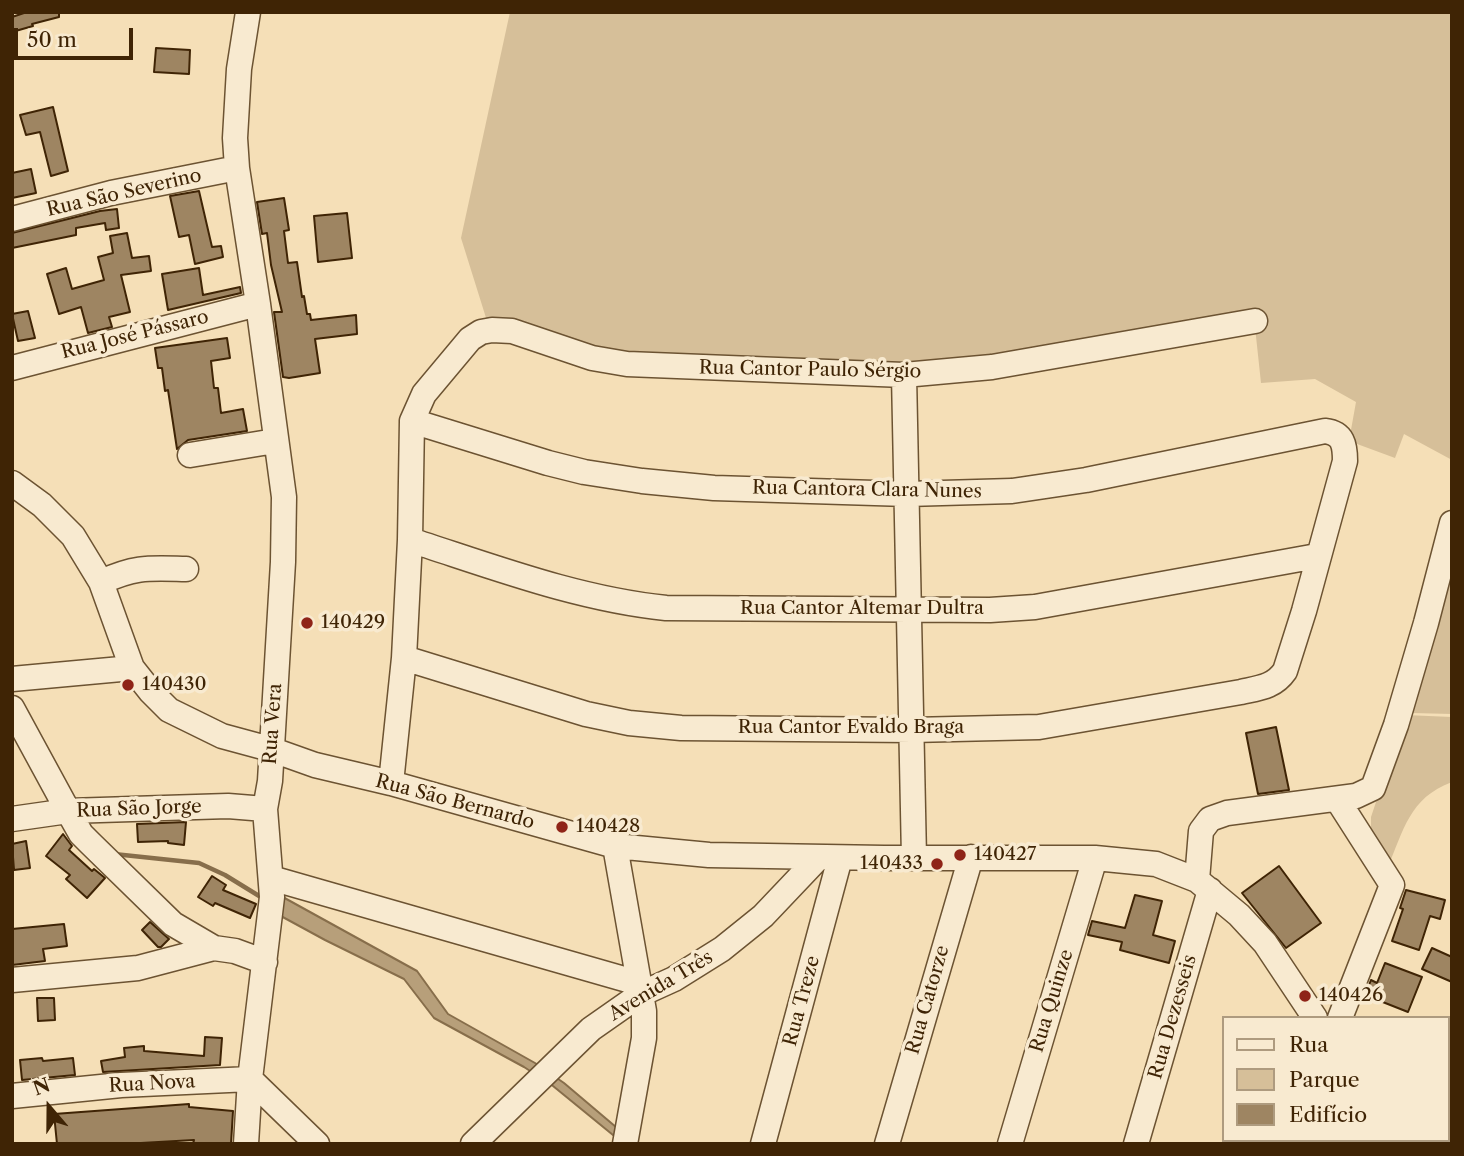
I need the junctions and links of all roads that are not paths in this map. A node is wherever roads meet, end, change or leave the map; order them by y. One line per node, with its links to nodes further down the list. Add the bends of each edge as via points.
1 (248, 12): 2 (street, Rua Vera, via 239,69)
2 (237, 168): 3 (street, Rua São Severino); 4 (street, Rua Vera)
3 (12, 219)
4 (258, 304): 6 (street, Rua José Pássaro); 10 (street, Rua Vera)
5 (1255, 321): 7 (street, Rua Cantor Paulo Sérgio, via 992,367)
6 (12, 368)
7 (904, 375): 8 (street, Rua Cantor Paulo Sérgio, via 627,364 592,358 512,331 492,330 470,339 424,394); 13 (street)
8 (412, 421): 13 (street, Rua Cantora Clara Nunes, via 560,466 642,481); 17 (street)
9 (1325, 431): 13 (street, Rua Cantora Clara Nunes, via 1086,480 1012,491); 18 (street, Rua Cantor Evaldo Braga, via 1342,439 1345,461)
10 (275, 441): 11 (street); 27 (street, Rua Vera, via 284,528)
11 (190, 455)
12 (12, 483): 14 (street, Rua São Bernardo)
13 (907, 494): 21 (street)
14 (42, 505): 15 (street); 20 (street, Rua São Bernardo, via 73,536)
15 (12, 509)
16 (1452, 523): 29 (street, Rua Dezesseis, via 1377,781 1366,793)
17 (411, 540): 21 (street, Rua Cantor Altemar Dultra, via 558,587 632,604); 22 (street)
18 (1317, 556): 21 (street, Rua Cantor Altemar Dultra, via 1035,607); 26 (street, Rua Cantor Evaldo Braga, via 1285,671 1269,686 1039,727)
19 (186, 569): 20 (street, via 126,570)
20 (101, 582): 23 (street, Rua São Bernardo)
21 (909, 610): 26 (street)
22 (404, 658): 26 (street, Rua Cantor Evaldo Braga, via 629,723 681,729); 28 (street)
23 (132, 668): 24 (street); 27 (street, Rua São Bernardo, via 169,710 222,736)
24 (12, 679)
25 (12, 708): 31 (street)
26 (912, 730): 36 (street)
27 (270, 749): 28 (street, Rua São Bernardo); 30 (street, Rua Vera)
28 (391, 783): 33 (street, Rua São Bernardo)
29 (1337, 799): 39 (street, Rua Dezesseis, via 1210,819 1201,831); 45 (street, via 1392,885)
30 (265, 809): 31 (street, Rua São Jorge); 38 (street, Rua Vera)
31 (68, 811): 32 (street, Rua São Jorge); 40 (street, via 81,834 173,924)
32 (12, 819)
33 (614, 846): 35 (street, Rua São Bernardo); 43 (street)
34 (971, 857): 36 (street, Rua São Bernardo); 37 (street, Rua São Bernardo); 53 (street, Rua Catorze)
35 (829, 858): 36 (street, Rua São Bernardo); 43 (street, Avenida Três, via 722,949 674,979); 52 (street, Rua Treze)
36 (914, 858)
37 (1095, 858): 39 (street, Rua São Bernardo, via 1156,864); 54 (street, Rua Quinze)
38 (271, 878): 41 (street, Rua Vera); 43 (street)
39 (1204, 885): 44 (street, via 1254,929); 55 (street, Rua Dezesseis)
40 (214, 948): 41 (street); 42 (street, via 138,968)
41 (265, 962): 46 (street, Rua Vera)
42 (12, 981)
43 (640, 989): 48 (street, via 644,1038); 51 (street, Avenida Três, via 560,1057)
44 (1309, 1014)
45 (1341, 1016)
46 (250, 1079): 47 (street, Rua Nova); 49 (street, Rua Vera); 50 (street)
47 (12, 1096)
48 (626, 1137)
49 (246, 1144)
50 (317, 1144)
51 (473, 1144)
52 (764, 1144)
53 (887, 1144)
54 (1010, 1144)
55 (1136, 1144)

